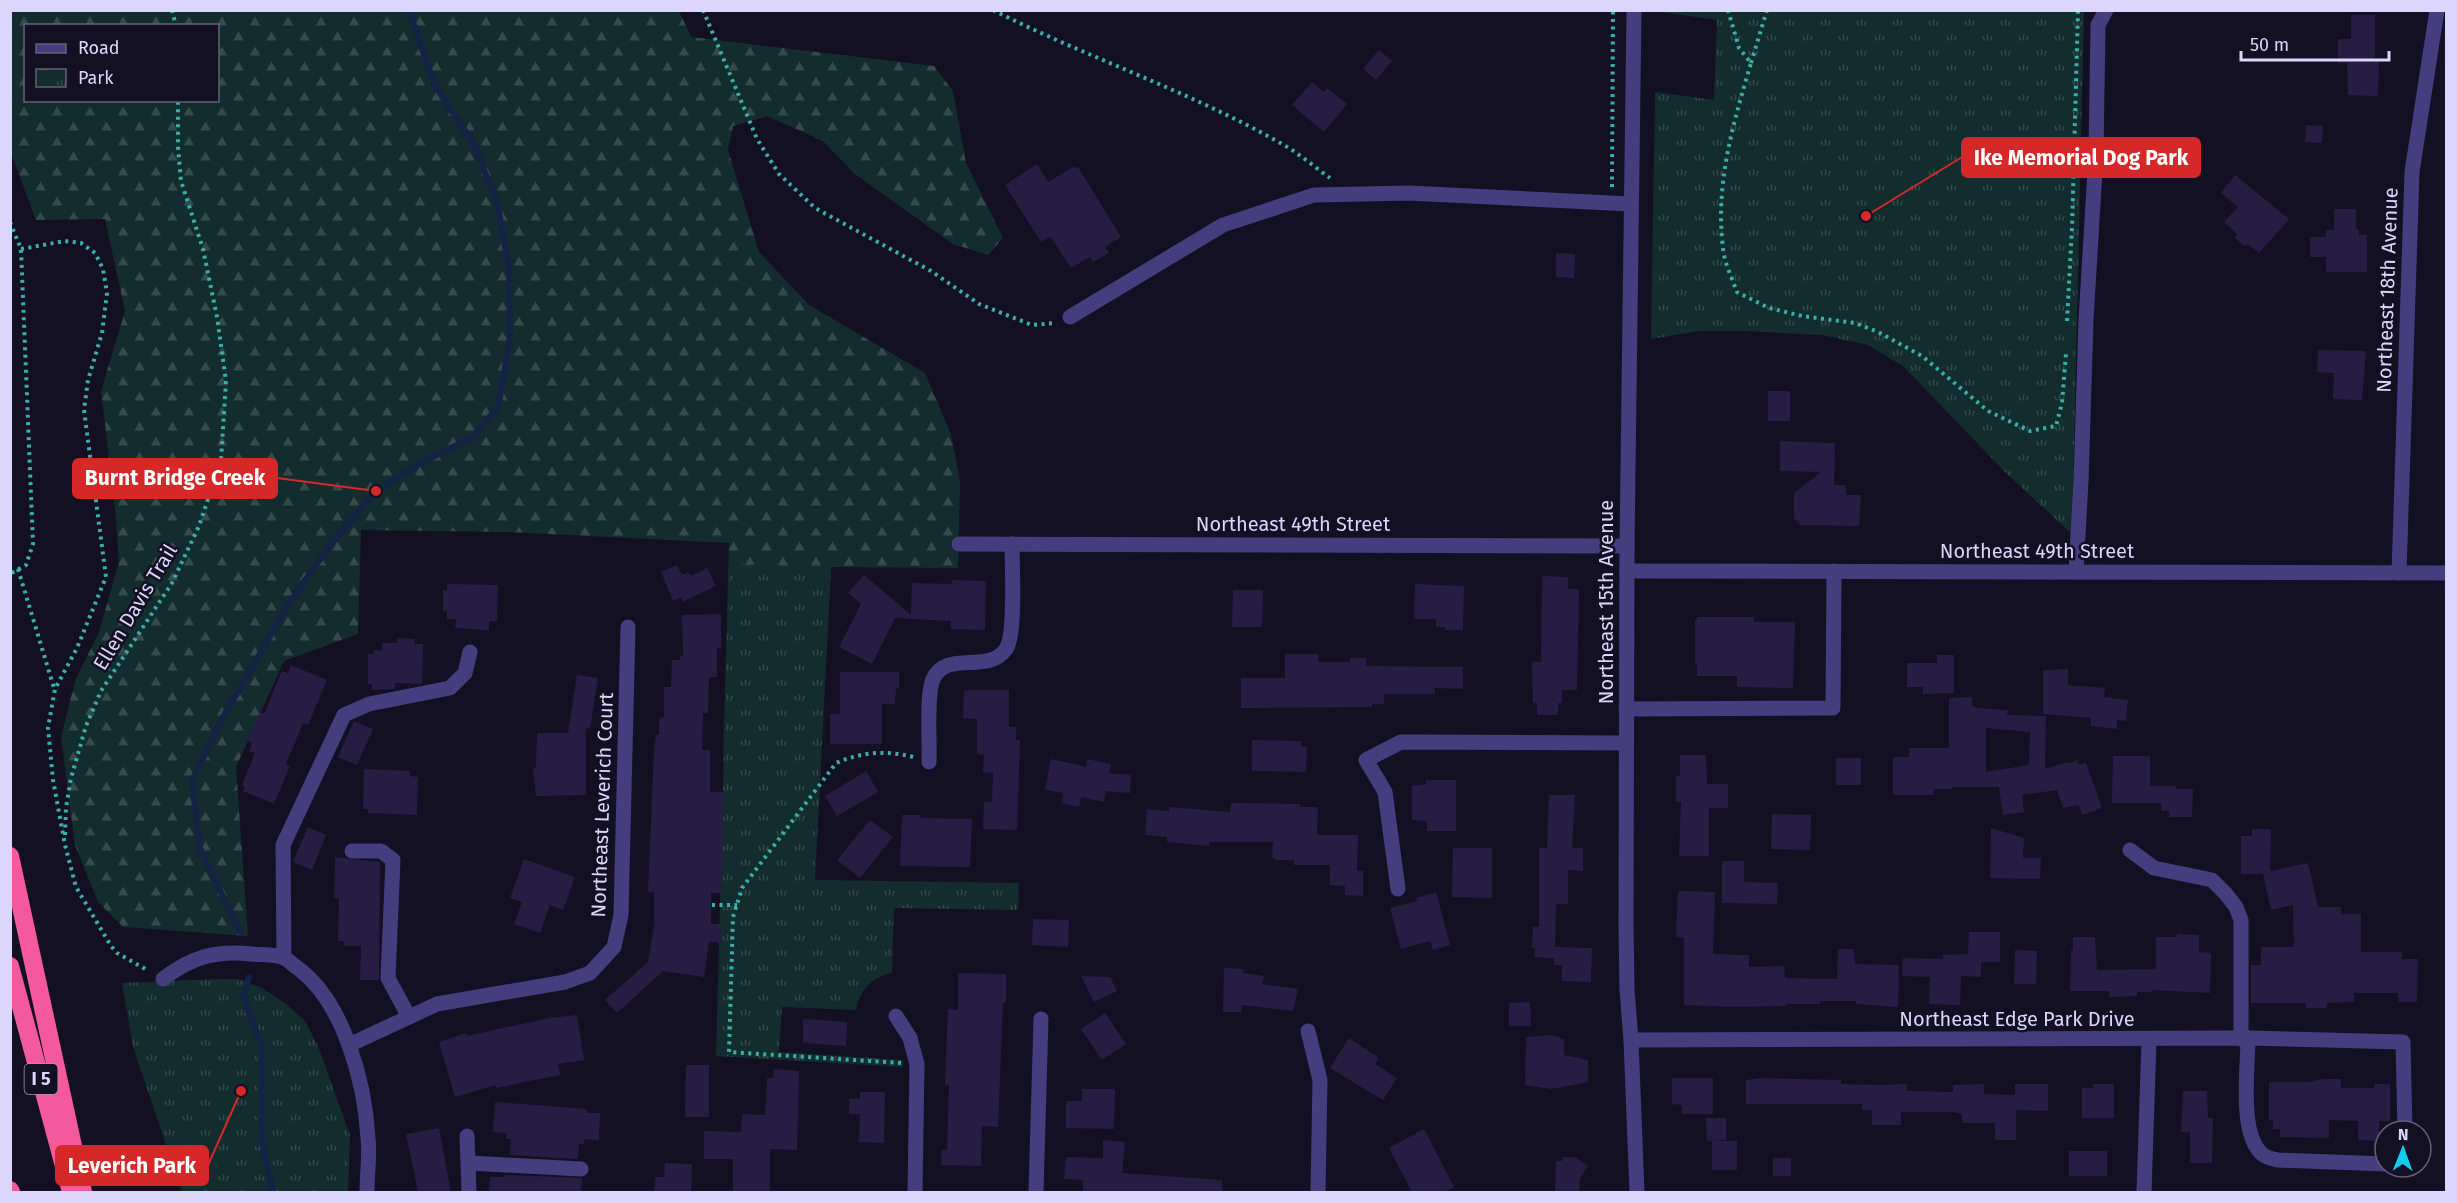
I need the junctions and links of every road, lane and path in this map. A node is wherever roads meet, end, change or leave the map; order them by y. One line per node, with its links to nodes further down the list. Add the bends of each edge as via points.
1 (703, 10): 17 (path, via 758,139 779,174 815,208 931,271 979,304 1032,325)
2 (993, 10): 12 (path, via 1045,37 1186,96 1290,149)
3 (1613, 10): 13 (path)
4 (1634, 10): 14 (street, Northeast 15th Avenue)
5 (1728, 10): 10 (path, via 1739,48)
6 (1767, 10): 10 (path)
7 (2078, 10): 18 (path)
8 (2106, 10): 26 (street, via 2098,25 2096,154)
9 (2436, 10): 27 (street, Northeast 18th Avenue, via 2412,172)
10 (1751, 63): 19 (path, via 1731,129 1721,191 1723,250 1737,292 1769,308 1855,323 1878,332 1922,356 1988,411 2030,431 2056,426 2062,403)
11 (178, 102): 36 (path, Ellen Davis Trail, via 181,182 203,249 226,381 221,460 200,526 172,583 101,691 86,726 71,778)
12 (1352, 194): 13 (street); 17 (street, via 1314,195 1223,225)
13 (1612, 202): 14 (street)
14 (1631, 204): 22 (street, Northeast 15th Avenue)
15 (10, 222): 16 (path)
16 (21, 249): 23 (path, via 33,544 26,565); 32 (path, via 65,241 81,243 95,253 103,269 106,293 102,333 84,410 106,577 77,648)
17 (1070, 317)
18 (2067, 326)
19 (2066, 345)
20 (959, 544): 21 (street, Northeast 49th Street)
21 (1012, 544): 22 (street, Northeast 49th Street); 35 (street, via 1009,642 991,661 953,663 938,672 931,689)
22 (1627, 546): 24 (street, Northeast 15th Avenue)
23 (18, 569): 29 (path); 32 (path)
24 (1628, 571): 25 (street, Northeast 49th Street); 33 (street, Northeast 15th Avenue)
25 (1834, 571): 26 (street, Northeast 49th Street); 33 (street, via 1833,708)
26 (2076, 572): 27 (street, Northeast 49th Street)
27 (2400, 573): 28 (street, Northeast 49th Street)
28 (2446, 573)
29 (10, 574)
30 (628, 627): 47 (street, Northeast Leverich Court, via 622,906 614,947 590,973 565,982 437,1004)
31 (470, 652): 43 (street, via 465,673 450,688 369,704 344,715 283,845)
32 (55, 689): 36 (path, via 48,728)
33 (1626, 708): 34 (street, Northeast 15th Avenue)
34 (1626, 743): 40 (street, via 1401,742 1366,760 1384,792); 51 (street, Northeast 15th Avenue, via 1627,990)
35 (929, 762): 42 (path, via 891,751 852,756 836,764 742,888)
36 (65, 845): 45 (path, via 76,887 111,946)
37 (2130, 850): 50 (street, via 2154,868 2212,880 2236,907 2241,920)
38 (352, 851): 47 (street, via 381,851 393,860 388,978)
39 (10, 856): 61 (highway)
40 (1398, 890)
41 (712, 905): 42 (path)
42 (737, 905): 54 (path, via 733,917 729,1052)
43 (284, 958): 45 (street, via 246,953 202,956); 53 (street, via 312,979)
44 (10, 966): 60 (highway, I 5)
45 (163, 979)
46 (896, 1016): 54 (street, via 910,1038)
47 (409, 1017): 53 (street, Northeast Leverich Court)
48 (1041, 1019): 65 (street)
49 (1308, 1031): 66 (street, via 1320,1080)
50 (2244, 1038): 52 (street, Northeast Edge Park Drive); 55 (street, Northeast Edge Park Drive, via 2403,1042); 58 (street, via 2247,1126 2262,1155 2278,1161)
51 (1631, 1040): 52 (street, Northeast Edge Park Drive); 67 (street, Northeast 15th Avenue)
52 (2149, 1040): 68 (street)
53 (349, 1045): 62 (street, via 369,1137)
54 (917, 1064): 64 (street)
55 (2405, 1119)
56 (467, 1136): 57 (street)
57 (469, 1163): 59 (street); 63 (street)
58 (2373, 1164)
59 (581, 1169)
60 (71, 1192)
61 (83, 1192)
62 (367, 1192)
63 (469, 1192)
64 (915, 1192)
65 (1036, 1192)
66 (1318, 1192)
67 (1637, 1192)
68 (2144, 1192)

